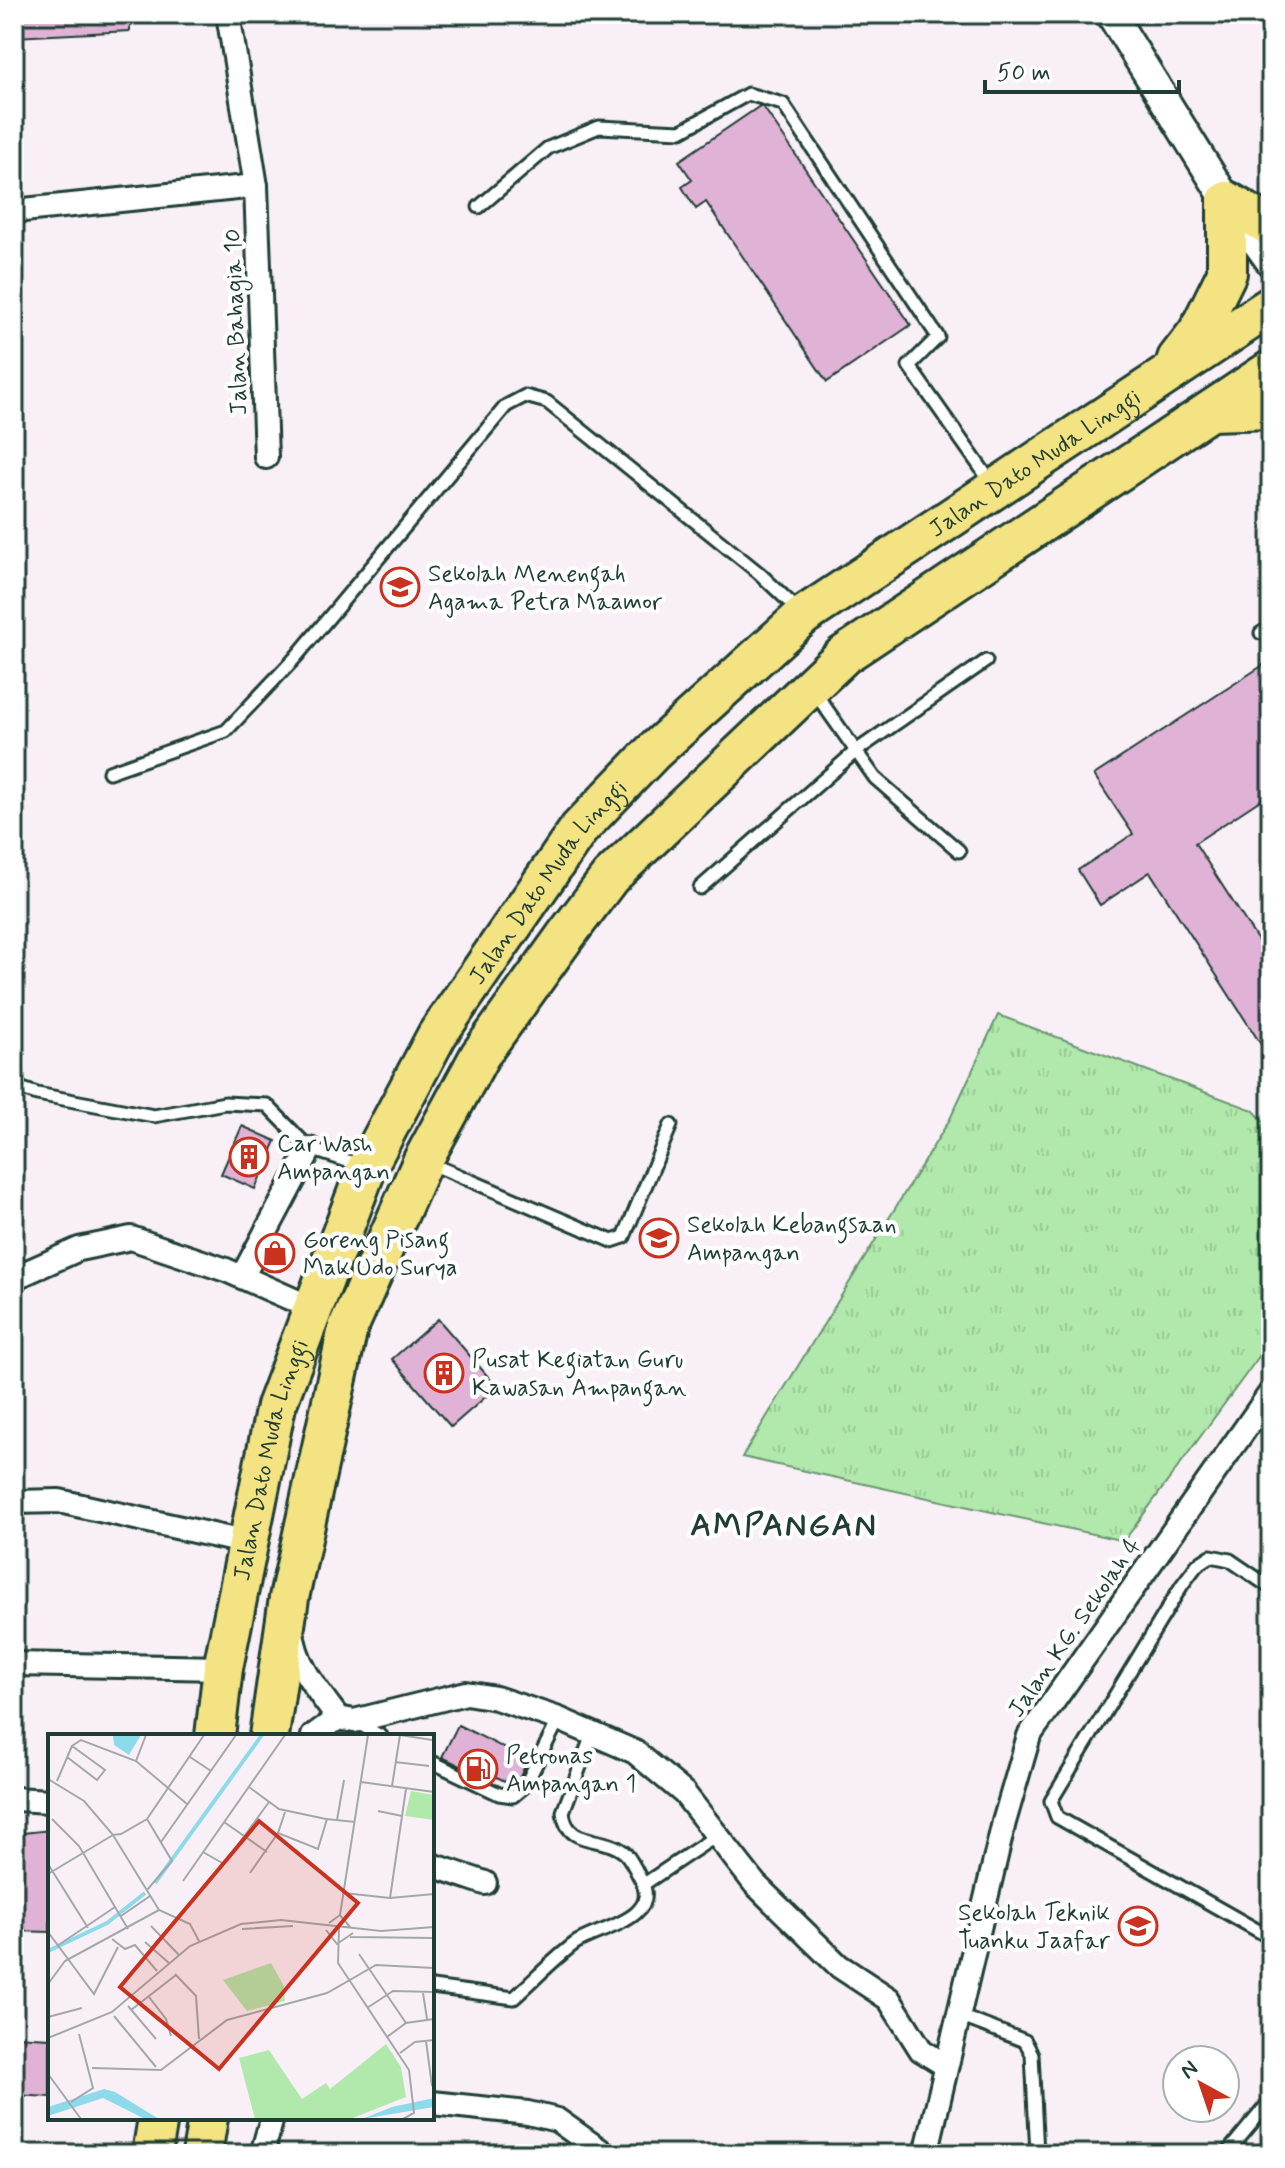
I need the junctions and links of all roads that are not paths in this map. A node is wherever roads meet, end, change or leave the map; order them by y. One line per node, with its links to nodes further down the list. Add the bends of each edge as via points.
1 (228, 14): 3 (street, Jalan Bahagia 10)
2 (1111, 14): 4 (street)
3 (256, 186): 6 (street); 14 (street, Jalan Bahagia 10)
4 (1227, 201): 7 (highway); 8 (street); 11 (highway, via 1227,273 1198,332)
5 (479, 207): 15 (lane, via 548,148 599,127 681,131 748,94 783,104 938,337 909,366)
6 (14, 211)
7 (1271, 227)
8 (1271, 262)
9 (1271, 306): 11 (highway, Jalan Dato Muda Linggi)
10 (1271, 370): 13 (highway, Jalan Dato Muda Linggi)
11 (1164, 377): 15 (highway, Jalan Dato Muda Linggi)
12 (1271, 409): 13 (highway)
13 (1209, 411): 18 (highway, Jalan Dato Muda Linggi, via 844,655)
14 (266, 457)
15 (996, 489): 16 (highway, Jalan Dato Muda Linggi)
16 (803, 616): 20 (lane, via 759,573 547,402 525,396 506,406 295,658 226,731); 27 (highway, Jalan Dato Muda Linggi, via 652,753 579,829 437,1035)
17 (986, 661): 19 (lane)
18 (810, 686): 19 (lane); 26 (highway, Jalan Dato Muda Linggi, via 610,877 480,1055)
19 (856, 751): 21 (lane, via 875,778); 22 (lane)
20 (109, 772)
21 (959, 851)
22 (700, 888)
23 (14, 1086): 25 (lane, via 154,1116 225,1103 267,1105)
24 (671, 1125): 26 (lane, via 624,1237 612,1241)
25 (310, 1149): 27 (lane); 28 (street)
26 (423, 1160): 35 (highway, Jalan Dato Muda Linggi, via 348,1328)
27 (367, 1167): 30 (highway, Jalan Dato Muda Linggi)
28 (242, 1277): 29 (street, via 131,1238 79,1249); 30 (street)
29 (14, 1278)
30 (312, 1308): 33 (highway, Jalan Dato Muda Linggi, via 276,1406)
31 (1271, 1392): 54 (street, Jalan KG. Sekolah 4, via 1029,1736)
32 (14, 1502): 33 (street, via 59,1501)
33 (248, 1543): 37 (highway, Jalan Dato Muda Linggi)
34 (1271, 1588): 52 (lane, via 1230,1560 1211,1556 1197,1565 1051,1801 1057,1817)
35 (289, 1598): 39 (street, via 293,1648 307,1675); 41 (highway, Jalan Dato Muda Linggi)
36 (14, 1664): 37 (street)
37 (223, 1668): 40 (highway, Jalan Dato Muda Linggi)
38 (559, 1719): 39 (street, via 466,1693); 44 (street); 45 (lane, via 525,1786 513,1796)
39 (348, 1725): 42 (street); 43 (lane)
40 (215, 1734)
41 (269, 1734)
42 (319, 1734)
43 (375, 1734)
44 (592, 1735): 48 (street, via 635,1752 684,1793); 51 (lane, via 563,1812 564,1824 573,1835 624,1852)
45 (434, 1763)
46 (14, 1799): 47 (street)
47 (48, 1801)
48 (719, 1834): 51 (lane); 55 (street, via 755,1884 839,1966 889,1999 921,2050)
49 (434, 1866): 50 (street)
50 (485, 1883)
51 (644, 1884): 53 (lane, via 641,1907 627,1921 577,1942 514,1998)
52 (1271, 1938)
53 (434, 1987)
54 (957, 2015): 55 (street, Jalan KG. Sekolah 4); 66 (lane, via 1025,2041 1032,2054)
55 (945, 2065): 65 (street, Jalan KG. Sekolah 4)
56 (1271, 2100): 67 (lane)
57 (434, 2103): 64 (street, via 557,2120)
58 (158, 2120): 61 (highway)
59 (208, 2120): 62 (highway)
60 (271, 2120): 63 (street)
61 (152, 2154)
62 (202, 2154)
63 (262, 2154)
64 (605, 2154)
65 (926, 2154)
66 (1037, 2154)
67 (1226, 2154)

